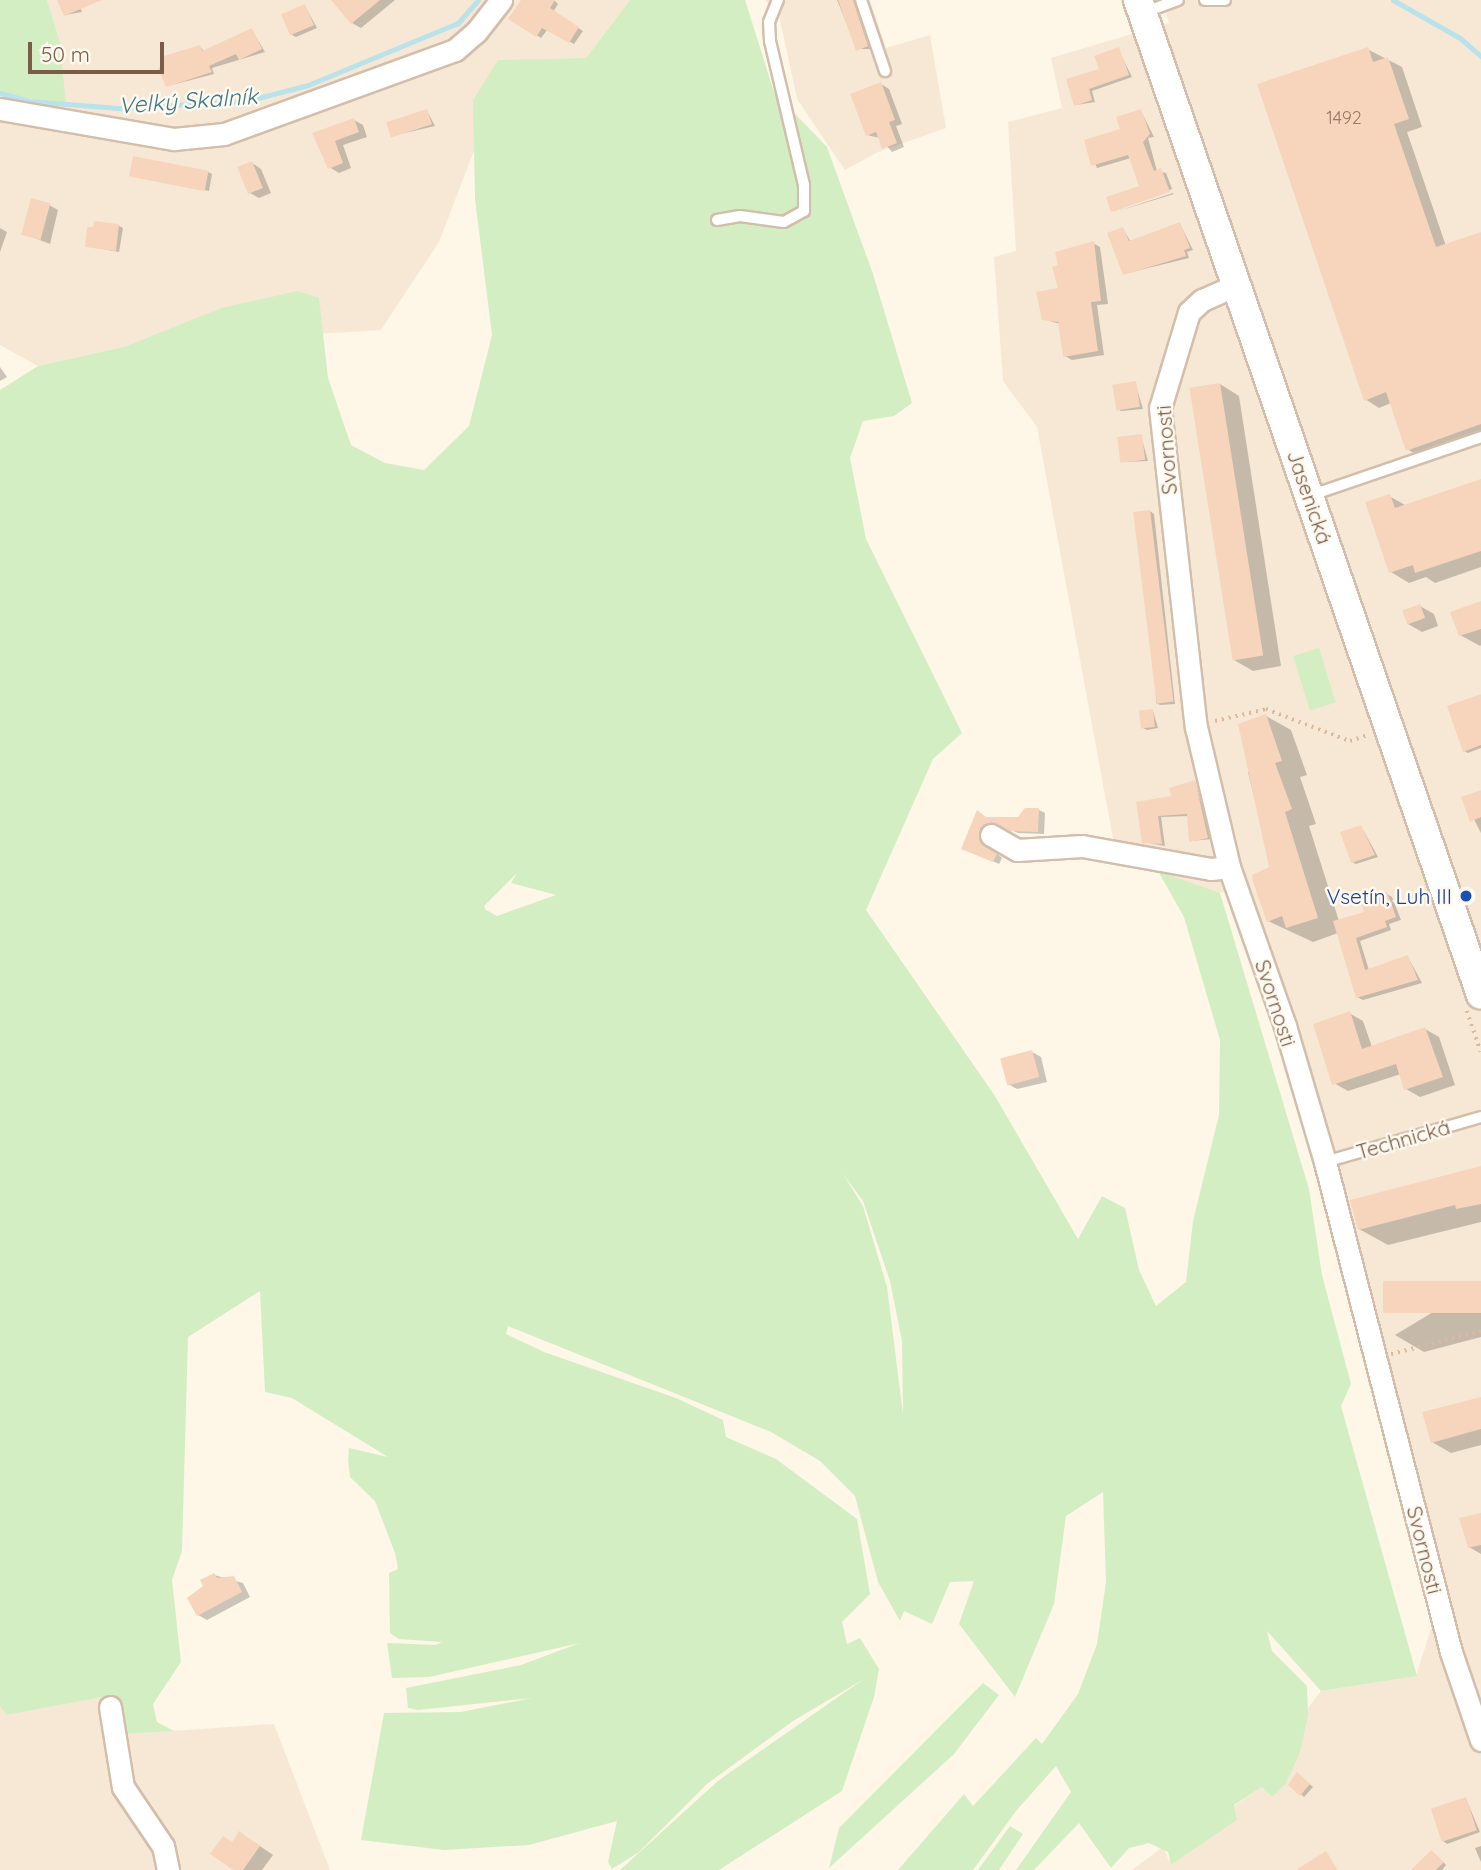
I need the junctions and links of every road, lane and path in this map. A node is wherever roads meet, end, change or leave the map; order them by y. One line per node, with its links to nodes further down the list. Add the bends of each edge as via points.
1 (501, 0): 9 (street, via 476,32 454,50 224,134 174,139)
2 (778, 0): 10 (lane, via 769,22 770,41 804,185 804,211 784,222 740,216)
3 (861, 0): 8 (lane)
4 (1178, 0): 7 (lane)
5 (1205, 0): 6 (lane)
6 (1225, 0)
7 (1140, 6): 11 (street, Jasenická)
8 (885, 71)
9 (0, 109)
10 (717, 220)
11 (1236, 285): 13 (street, Jasenická); 14 (street, Svornosti, via 1202,300 1189,312 1160,408)
12 (1481, 436): 13 (lane)
13 (1309, 496): 18 (street, Jasenická)
14 (1196, 723): 15 (path, via 1233,720 1266,709 1349,741); 17 (street, Svornosti)
15 (1370, 734)
16 (991, 835): 17 (street, via 1017,849 1082,846 1211,869)
17 (1229, 867): 20 (street, Svornosti, via 1285,1027)
18 (1481, 995)
19 (1481, 1117): 20 (lane, Technická)
20 (1325, 1161): 23 (street, Svornosti, via 1451,1652)
21 (1481, 1331): 22 (path)
22 (1385, 1356)
23 (1475, 1701): 25 (street, Svornosti)
24 (110, 1707): 26 (street, via 123,1787 163,1846)
25 (1481, 1740)
26 (168, 1870)

